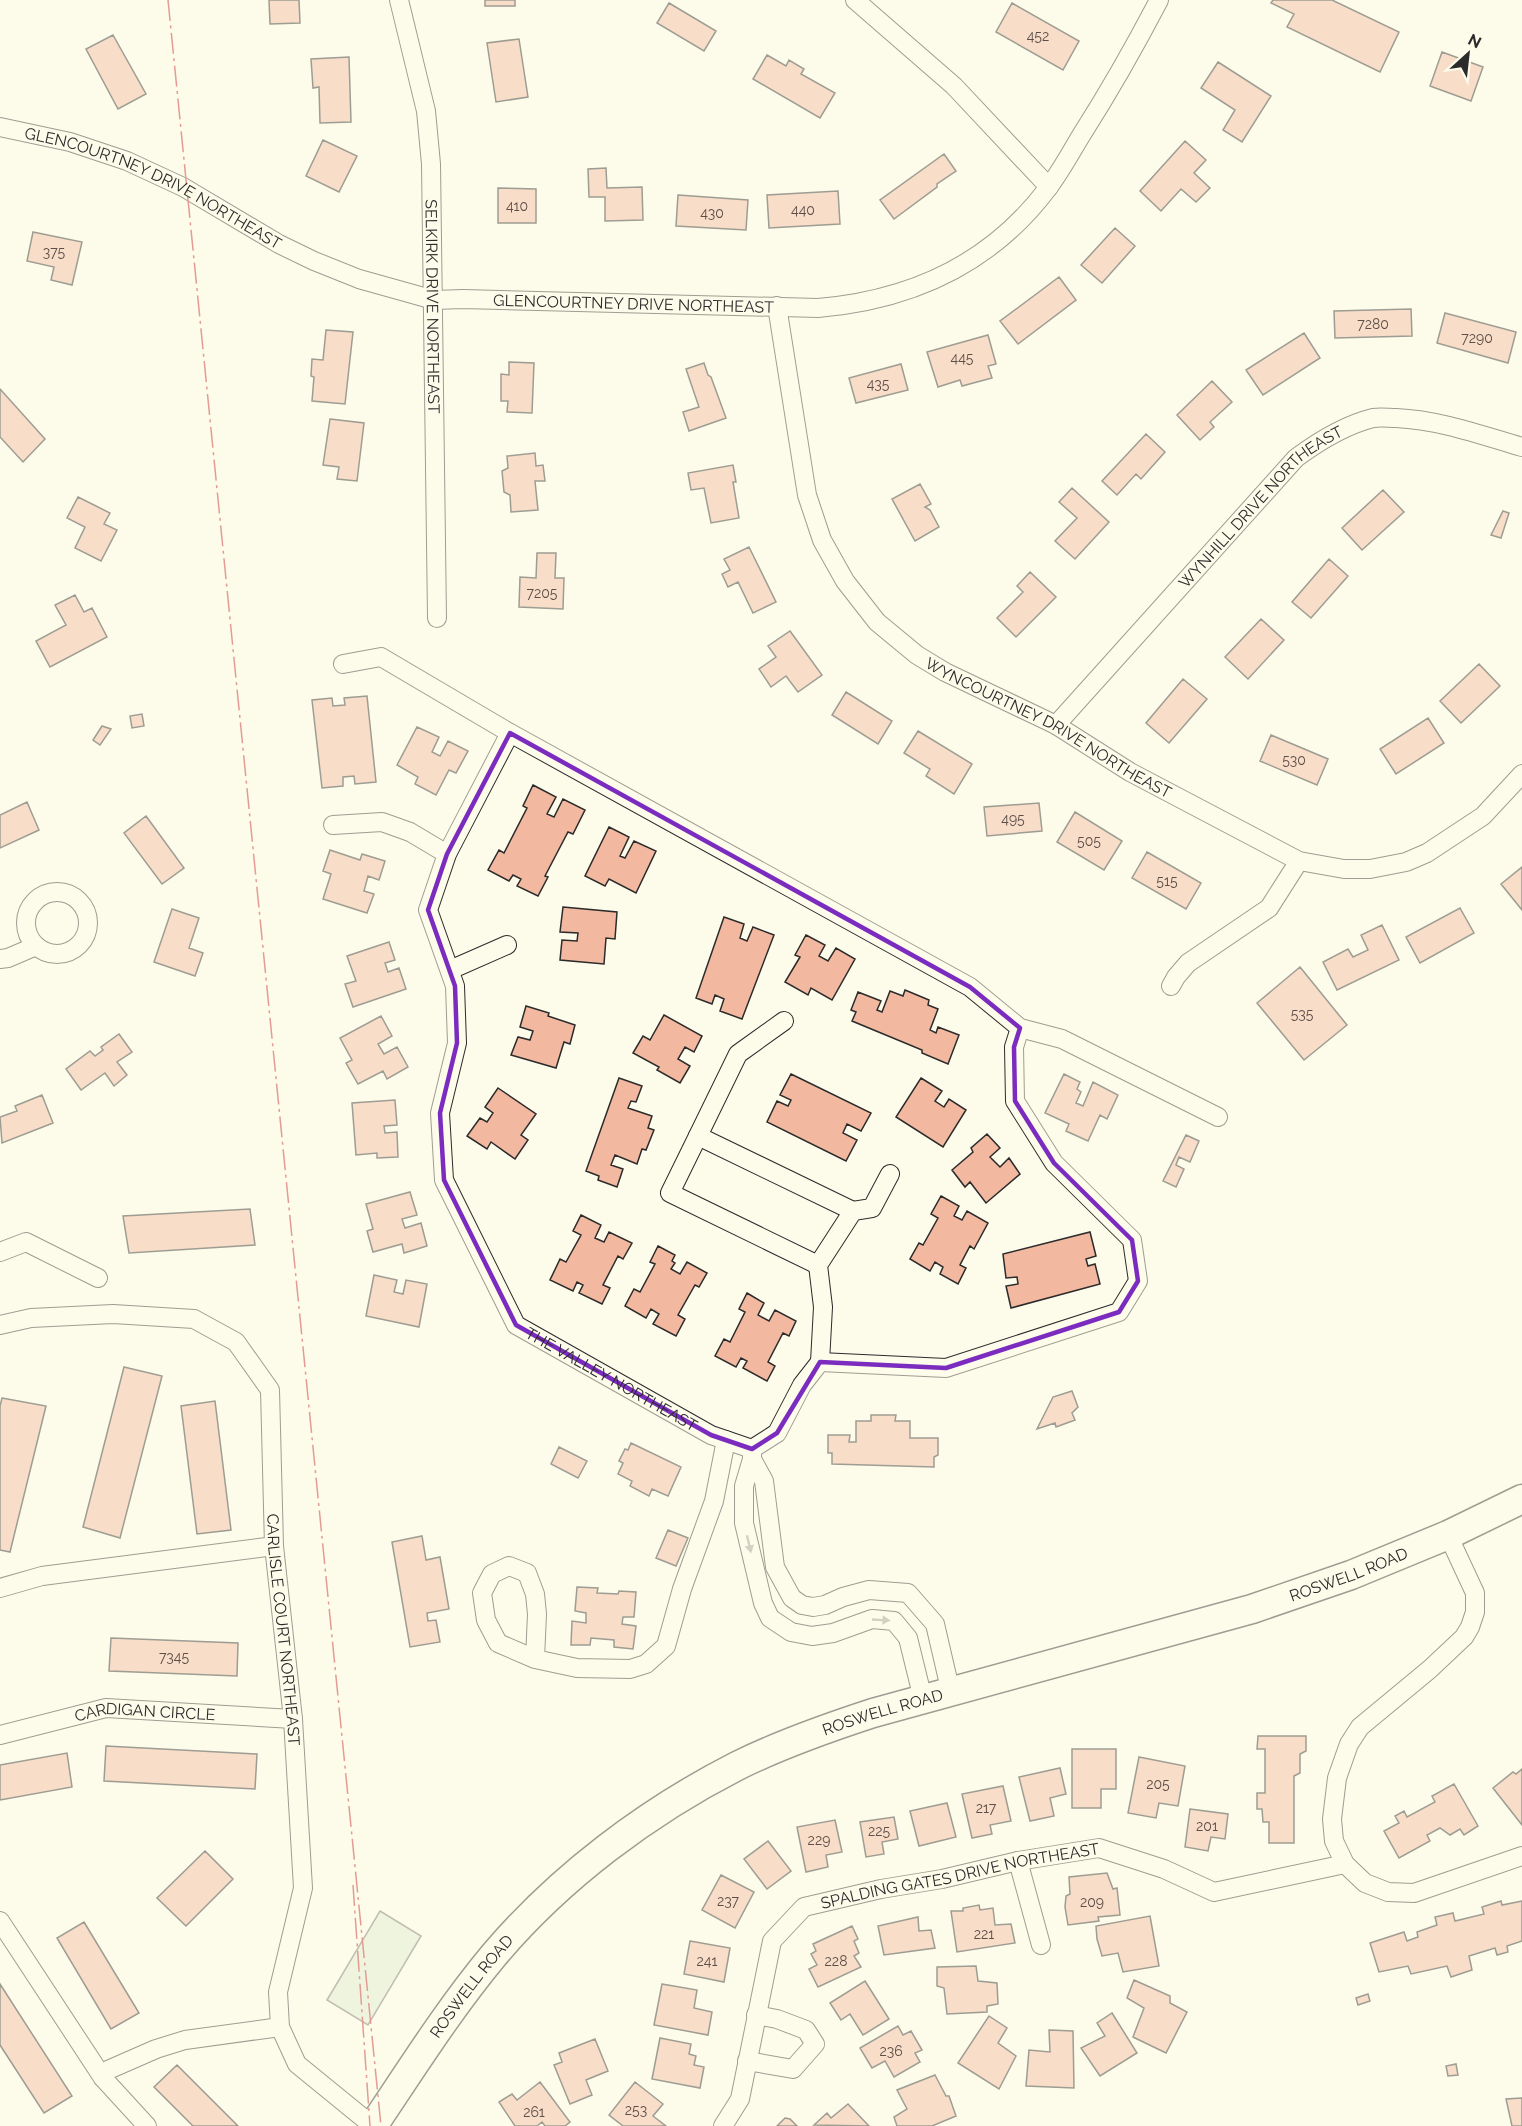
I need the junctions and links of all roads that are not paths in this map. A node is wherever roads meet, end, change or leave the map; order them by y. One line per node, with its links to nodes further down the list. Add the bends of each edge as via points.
1 (399, 0): 6 (street, SELKIRK DRIVE NORTHEAST, via 426,111)
2 (855, 0): 5 (street, via 954,86)
3 (1159, 0): 5 (street, GLENCOURTNEY DRIVE NORTHEAST, via 1120,73)
4 (0, 127): 6 (street, GLENCOURTNEY DRIVE NORTHEAST, via 127,160 314,261 359,279)
5 (1049, 187): 7 (street, GLENCOURTNEY DRIVE NORTHEAST, via 995,242 929,282 855,305)
6 (434, 300): 7 (street, GLENCOURTNEY DRIVE NORTHEAST); 9 (street, SELKIRK DRIVE NORTHEAST)
7 (777, 306): 11 (street, WYNCOURTNEY DRIVE NORTHEAST, via 807,495 822,540 845,581 877,622 917,655)
8 (1522, 447): 11 (street, WYNHILL DRIVE NORTHEAST, via 1427,421 1375,418 1314,444 1296,458)
9 (437, 618)
10 (343, 664): 12 (street, via 381,657)
11 (1056, 725): 16 (street, WYNCOURTNEY DRIVE NORTHEAST, via 1130,772)
12 (510, 733): 15 (street, THE VALLEY NORTHEAST); 23 (street, via 970,987)
13 (1522, 774): 16 (street, WYNCOURTNEY DRIVE NORTHEAST, via 1483,816 1427,853 1406,862 1344,869)
14 (333, 825): 15 (street, via 382,822 410,832)
15 (447, 854): 20 (street, THE VALLEY NORTHEAST, via 428,910)
16 (1299, 861): 21 (street, via 1269,908 1188,963)
17 (507, 945): 20 (street)
18 (36, 946): 19 (street)
19 (0, 959)
20 (450, 970): 33 (street, THE VALLEY NORTHEAST, via 455,986 457,1043 440,1113 444,1180 516,1325)
21 (1171, 986)
22 (784, 1021): 25 (street, via 738,1054)
23 (1020, 1028): 24 (street, via 1062,1039); 32 (street, via 1014,1047 1015,1101 1054,1163 1132,1240 1138,1281 1119,1312 946,1368)
24 (1218, 1117)
25 (698, 1136): 27 (street); 29 (street, via 670,1193)
26 (890, 1174): 27 (street, via 872,1208)
27 (853, 1211): 29 (street)
28 (0, 1252): 30 (street, via 26,1242)
29 (818, 1265): 32 (street, via 823,1307)
30 (98, 1278)
31 (0, 1325): 37 (street, CARLISLE COURT NORTHEAST, via 31,1318 113,1314 194,1319 236,1342 270,1390)
32 (820, 1362): 34 (street, via 802,1385 777,1433)
33 (726, 1440): 34 (street, THE VALLEY NORTHEAST); 39 (street, via 714,1500 666,1646 646,1664 630,1670 577,1668)
34 (752, 1454): 40 (street, via 764,1481 776,1566 792,1598 813,1607 869,1590 908,1593 934,1624); 41 (street, one-way to 41, via 744,1486 744,1523 770,1618 791,1632 812,1636 872,1619 894,1621 908,1638)
35 (1522, 1499): 36 (main road, ROSWELL ROAD)
36 (1448, 1535): 40 (main road, ROSWELL ROAD, via 1352,1575 1252,1609); 46 (street, via 1475,1593 1475,1612 1464,1636 1360,1727 1350,1744 1337,1778 1332,1819 1334,1841)
37 (274, 1546): 38 (street, via 42,1576); 42 (street, CARLISLE COURT NORTHEAST)
38 (0, 1588)
39 (535, 1659): 39 (street, via 498,1643 486,1620 482,1593 492,1574 509,1566 527,1572 535,1594)
40 (951, 1693): 41 (main road, ROSWELL ROAD)
41 (923, 1700): 54 (main road, ROSWELL ROAD, via 825,1729 739,1765 624,1835 559,1889 494,1956 437,2029)
42 (293, 1719): 43 (street, CARDIGAN CIRCLE, via 106,1708); 50 (street, CARLISLE COURT NORTHEAST, via 303,1888 278,1992)
43 (0, 1735)
44 (1522, 1856): 46 (street, via 1414,1893 1388,1892 1365,1883)
45 (1018, 1861): 46 (street, SPALDING GATES DRIVE NORTHEAST, via 1099,1848 1164,1869 1214,1892); 48 (street); 49 (street, SPALDING GATES DRIVE NORTHEAST, via 804,1907 772,1941)
46 (1345, 1864)
47 (0, 1921): 52 (street)
48 (1041, 1945)
49 (756, 2015): 51 (street, SPALDING GATES DRIVE NORTHEAST); 51 (street, via 806,2030 815,2044 793,2069)
50 (280, 2027): 52 (street, via 185,2040 108,2070); 54 (street, CARLISLE COURT NORTHEAST, via 297,2064)
51 (747, 2061): 55 (street, SPALDING GATES DRIVE NORTHEAST, via 740,2098)
52 (103, 2078): 53 (street)
53 (147, 2126)
54 (373, 2126)
55 (723, 2126)

